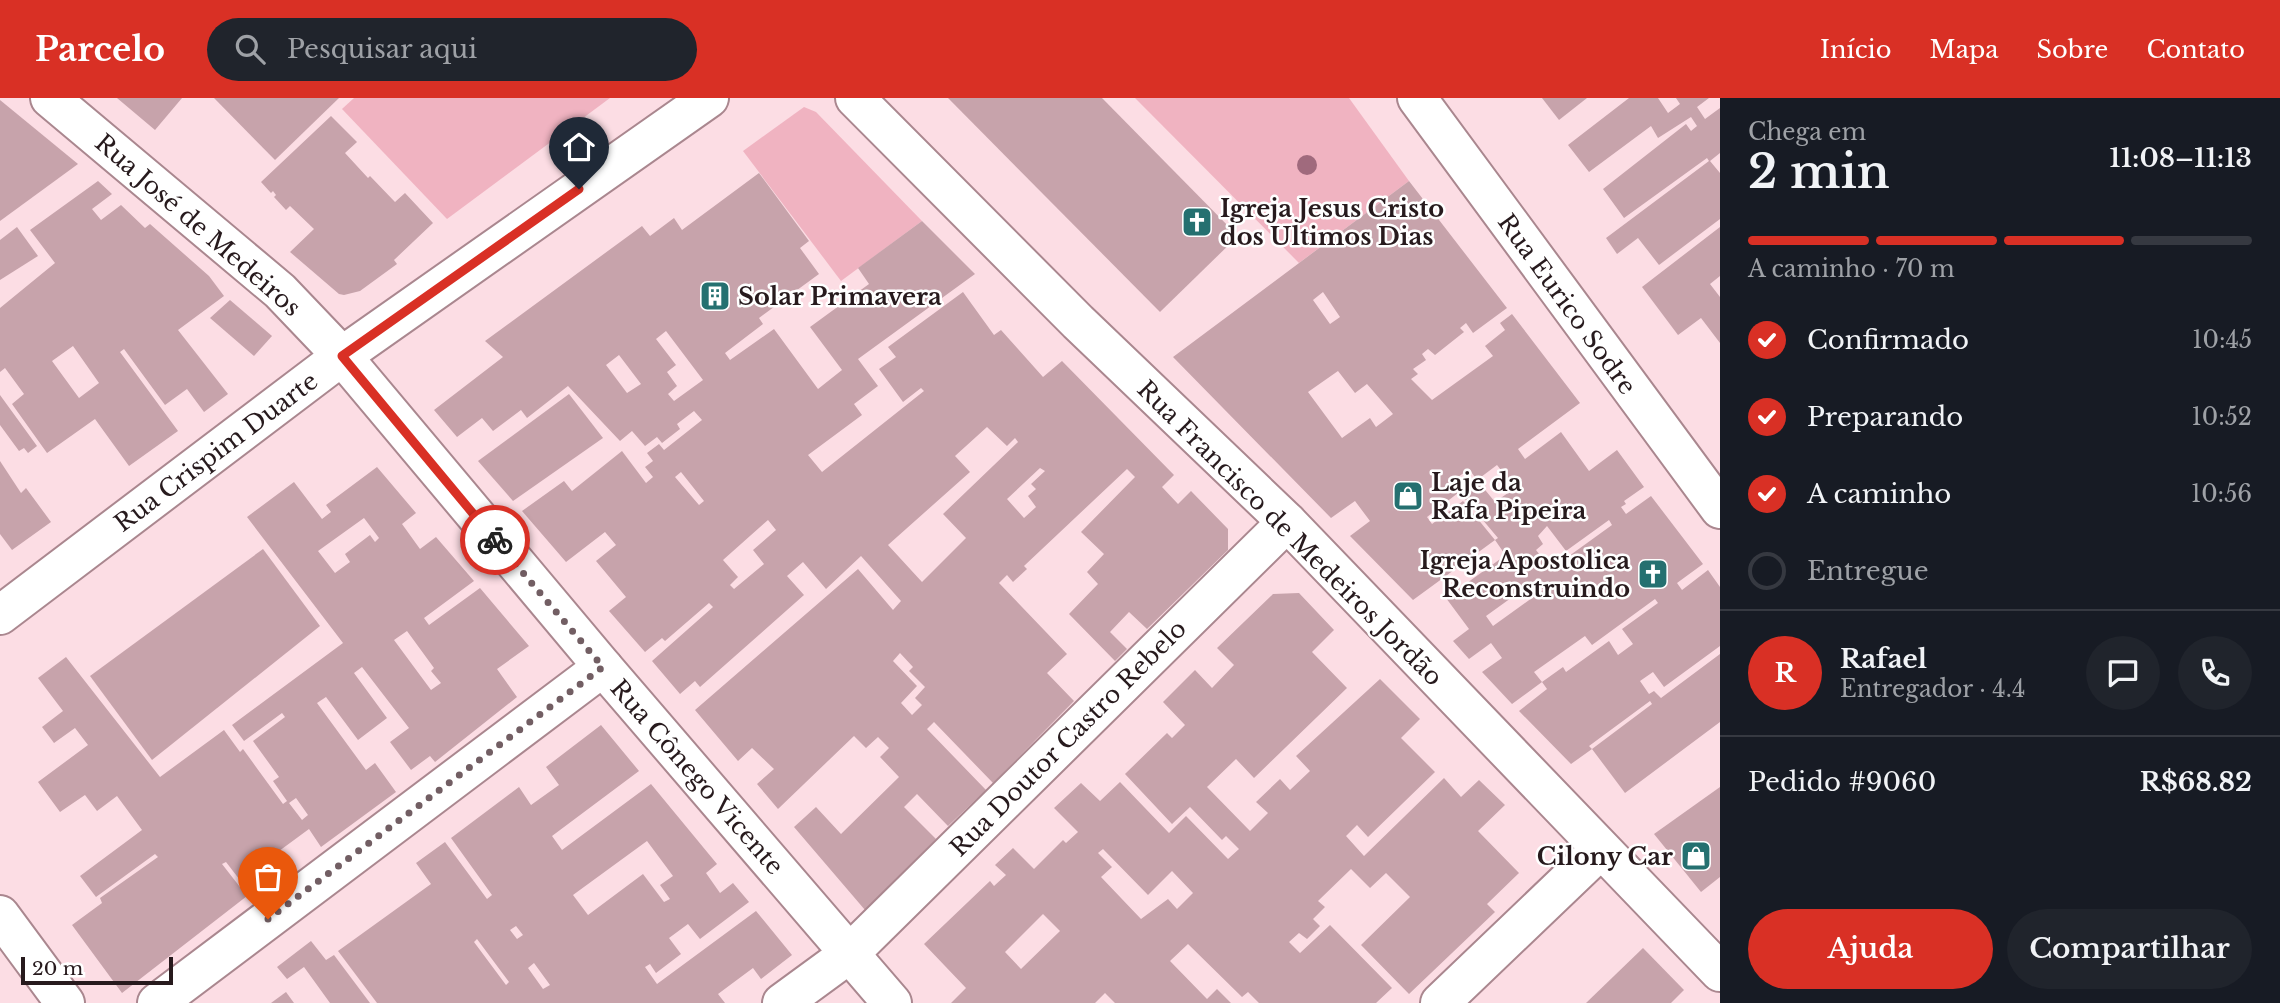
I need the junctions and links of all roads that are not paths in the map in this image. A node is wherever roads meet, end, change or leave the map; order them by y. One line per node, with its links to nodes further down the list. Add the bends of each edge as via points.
1 (50, 98): 5 (street, Rua José de Medeiros, via 280,291)
2 (709, 98): 5 (street, Rua Crispim Duarte)
3 (855, 98): 7 (street, Rua Francisco de Medeiros Jordão, via 1078,322)
4 (1417, 98): 6 (street, Rua Eurico Sodre)
5 (342, 356): 8 (street, Rua Crispim Duarte); 9 (street, Rua Cônego Vicente)
6 (1720, 509)
7 (1287, 522): 10 (street, Rua Francisco de Medeiros Jordão); 12 (street, Rua Doutor Castro Rebelo)
8 (0, 615)
9 (603, 667): 12 (street, Rua Cônego Vicente); 15 (street)
10 (1600, 850): 13 (street, Rua Francisco de Medeiros Jordão); 18 (street)
11 (0, 915): 14 (street)
12 (849, 954): 16 (street, Rua Doutor Castro Rebelo); 17 (street, Rua Cônego Vicente)
13 (1720, 972)
14 (65, 1003)
15 (157, 1003)
16 (782, 1003)
17 (892, 1003)
18 (1440, 1003)

